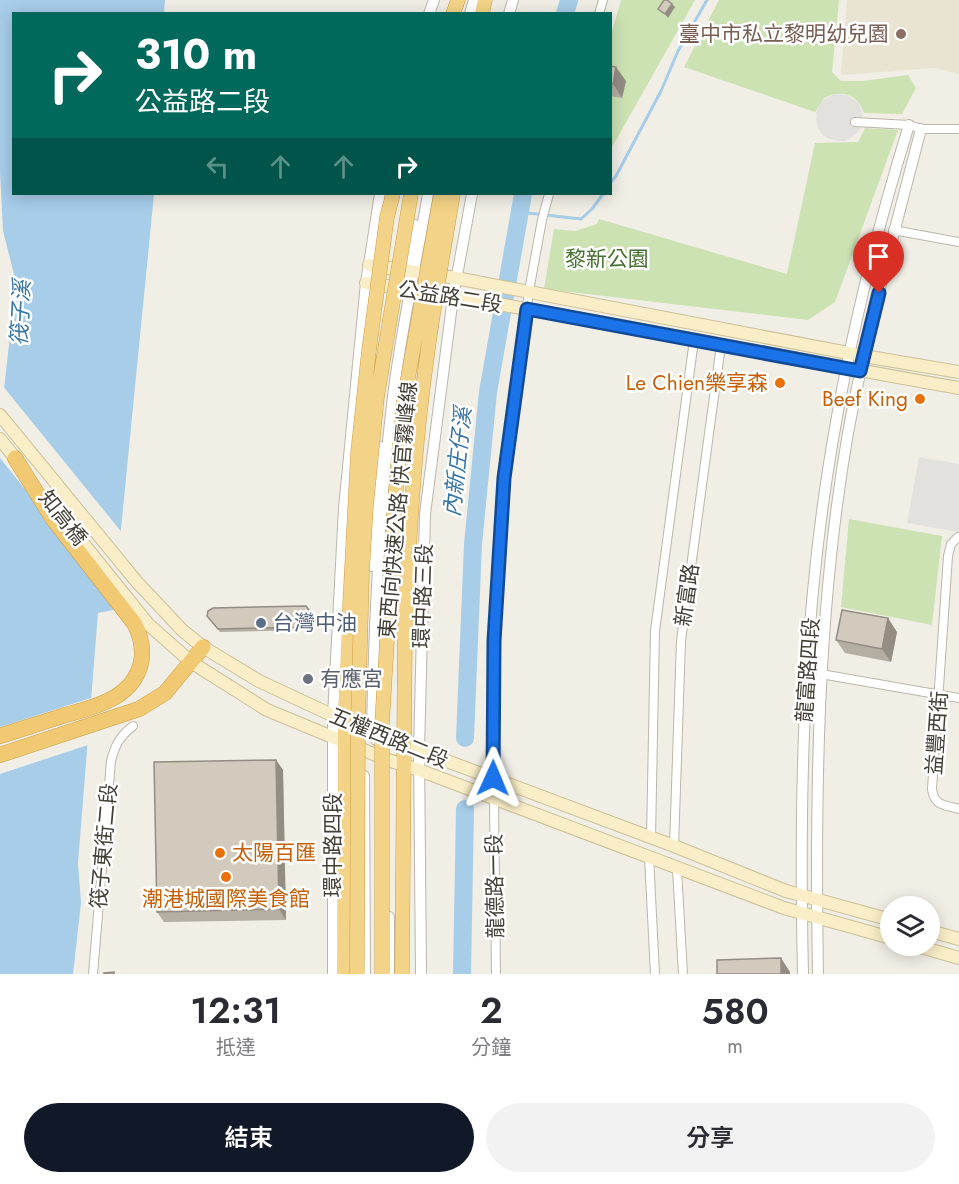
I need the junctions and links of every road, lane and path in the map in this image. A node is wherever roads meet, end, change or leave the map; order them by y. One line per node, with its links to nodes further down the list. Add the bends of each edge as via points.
1 (855, 122): 2 (street)
2 (909, 125): 3 (street); 26 (street, 龍富路四段)
3 (921, 129): 4 (street); 14 (street, 龍富路四段)
4 (959, 129)
5 (380, 195): 16 (street)
6 (393, 195): 43 (highway, bridge, via 358,452 349,623)
7 (411, 195): 75 (highway, 東西向快速公路 快官霧峰線, bridge, via 377,397 366,507 358,720)
8 (421, 195): 17 (street)
9 (428, 195): 17 (street)
10 (441, 195): 77 (highway, 東西向快速公路 快官霧峰線, bridge, via 403,406 394,512 382,723)
11 (453, 195): 48 (highway, bridge, via 427,356 410,519)
12 (472, 195): 18 (street, 環中路三段)
13 (548, 197): 21 (street)
14 (893, 230): 15 (street); 27 (street, 龍富路四段)
15 (959, 242)
16 (369, 265): 17 (main road, 公益路二段); 19 (street)
17 (410, 271): 18 (main road, 公益路二段); 20 (street)
18 (462, 279): 21 (main road, 公益路二段); 22 (street, 環中路三段)
19 (366, 283): 20 (main road, 公益路二段); 43 (street, via 344,508)
20 (407, 289): 22 (main road, 公益路二段); 45 (street, via 385,403 374,509)
21 (529, 291): 23 (street); 26 (main road, 公益路二段)
22 (460, 298): 23 (main road, 公益路二段); 50 (street, 環中路三段, via 425,514)
23 (527, 309): 24 (main road, 公益路二段); 55 (street, via 504,478 494,641)
24 (694, 340): 25 (main road, 公益路二段); 58 (street, 新富路, via 655,631)
25 (721, 345): 28 (main road, 公益路二段); 59 (street, 新富路, via 681,641)
26 (849, 353): 27 (main road, 公益路二段); 28 (street, 龍富路四段)
27 (864, 356): 29 (street, 龍富路四段); 30 (main road, 公益路二段)
28 (845, 369): 29 (main road, 公益路二段); 62 (street, 龍富路四段, via 814,581 802,763)
29 (860, 371): 31 (main road, 公益路二段); 40 (street, 龍富路四段, via 828,583)
30 (959, 372)
31 (959, 388)
32 (0, 416): 36 (main road, 知高橋)
33 (0, 439): 34 (main road, 知高橋)
34 (15, 458): 37 (main road, 知高橋); 46 (highway, via 53,519 128,613 140,635 142,654 136,678 104,703)
35 (959, 538): 41 (street, 益豐西街, via 951,544 948,556)
36 (125, 568): 38 (main road, 五權西路二段)
37 (125, 597): 39 (main road, 五權西路二段, via 148,624)
38 (203, 647): 39 (highway); 43 (main road, 五權西路二段, via 259,681)
39 (191, 662): 47 (main road, 五權西路二段, via 267,710); 51 (highway, via 165,693 139,709)
40 (821, 674): 41 (street); 63 (street, 龍富路四段)
41 (940, 694): 42 (street); 57 (street, 益豐西街, via 933,797)
42 (959, 698)
43 (339, 719): 45 (main road, 五權西路二段); 47 (highway)
44 (133, 726): 72 (street, 筏子東街二段, via 119,739 111,761)
45 (368, 731): 48 (main road, 五權西路二段); 49 (street); 52 (street)
46 (0, 736)
47 (339, 740): 49 (main road, 五權西路二段); 73 (street, 環中路四段); 74 (highway, via 345,842)
48 (404, 746): 50 (main road, 五權西路二段); 53 (highway)
49 (364, 750): 52 (main road, 五權西路二段); 76 (street, 環中路四段)
50 (419, 750): 54 (street); 55 (main road, 五權西路二段)
51 (0, 755)
52 (388, 760): 53 (main road, 五權西路二段); 78 (street)
53 (404, 766): 54 (main road, 五權西路二段); 79 (highway)
54 (419, 770): 56 (main road, 五權西路二段); 80 (street)
55 (493, 778): 58 (main road, 五權西路二段)
56 (494, 799): 60 (main road, 五權西路二段); 81 (street, 龍德路一段)
57 (959, 809)
58 (651, 838): 59 (main road, 五權西路二段)
59 (674, 846): 62 (main road, 五權西路二段)
60 (649, 857): 61 (main road, 五權西路二段); 82 (street)
61 (677, 869): 64 (main road, 五權西路二段); 83 (street)
62 (802, 896): 63 (main road, 五權西路二段); 64 (street, 龍富路四段)
63 (816, 899): 65 (street, 龍富路四段); 66 (main road, 五權西路二段)
64 (802, 914): 65 (main road, 五權西路二段); 84 (street, 龍富路四段)
65 (817, 917): 68 (main road, 五權西路二段); 85 (street, 龍富路四段)
66 (880, 917)
67 (940, 934): 69 (main road)
68 (880, 935)
69 (959, 939)
70 (940, 953): 71 (main road)
71 (959, 958)
72 (93, 974)
73 (333, 974)
74 (344, 974)
75 (357, 974)
76 (365, 974)
77 (382, 974)
78 (389, 974)
79 (402, 974)
80 (421, 974)
81 (496, 974)
82 (656, 974)
83 (683, 974)
84 (803, 974)
85 (818, 974)

